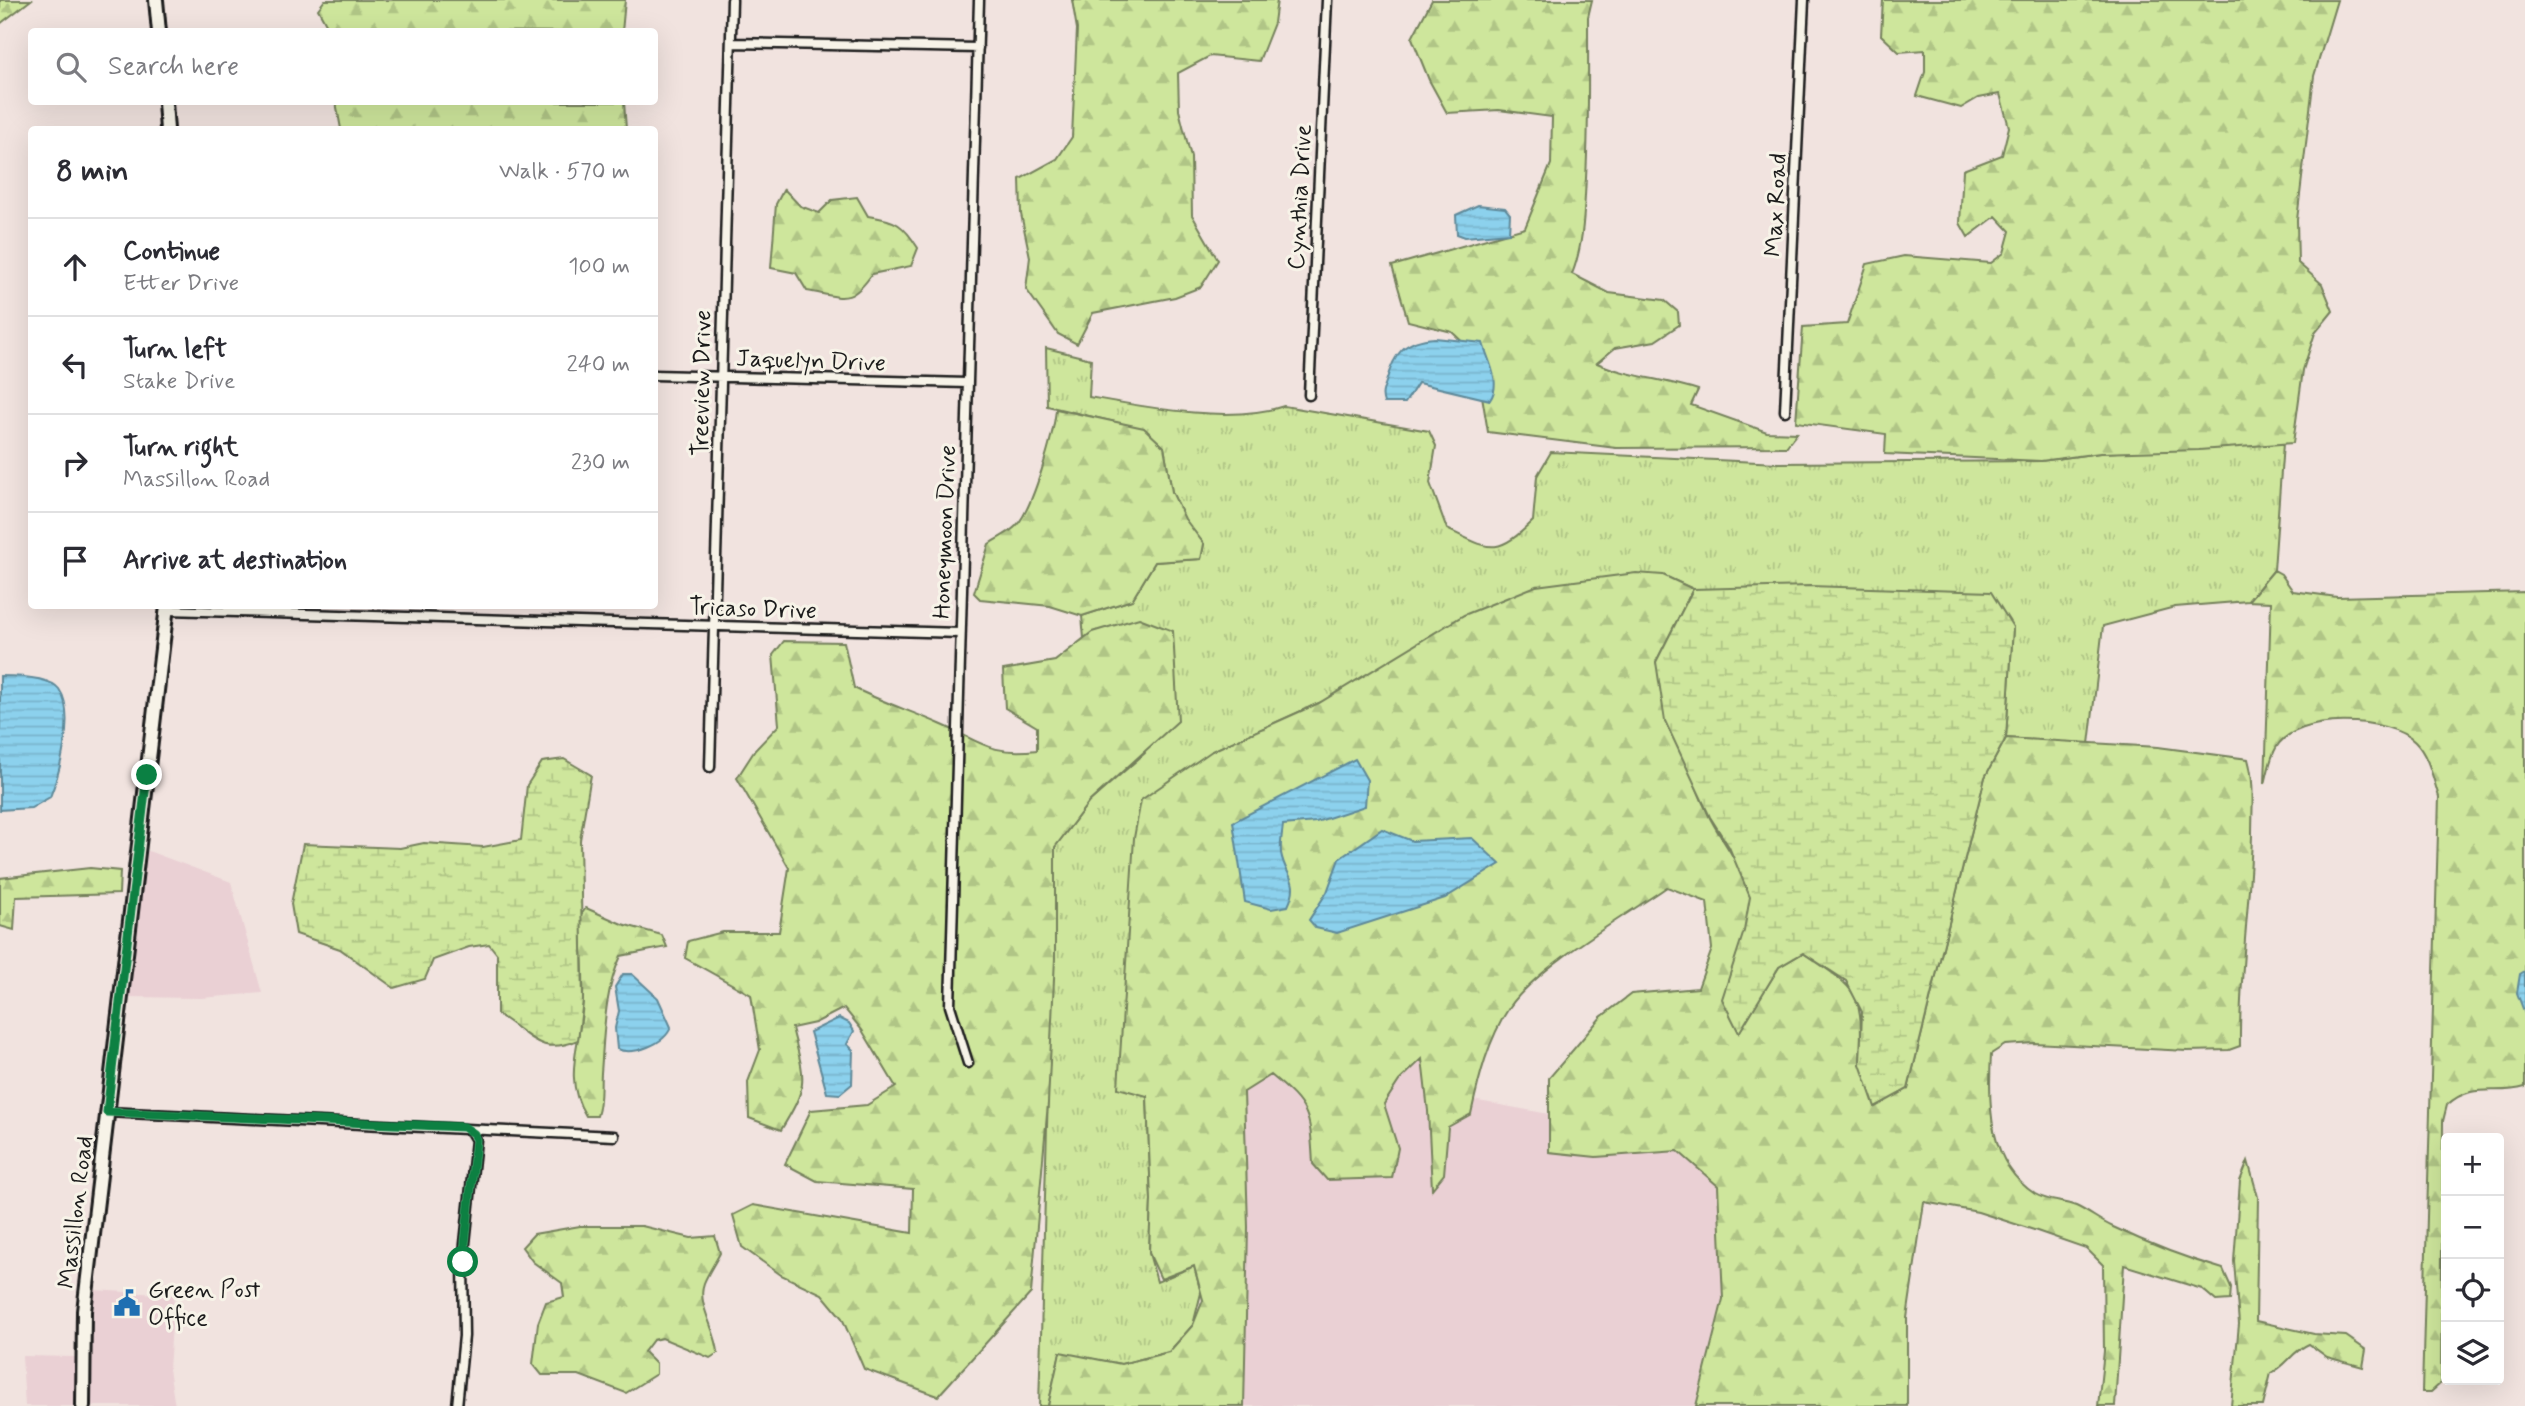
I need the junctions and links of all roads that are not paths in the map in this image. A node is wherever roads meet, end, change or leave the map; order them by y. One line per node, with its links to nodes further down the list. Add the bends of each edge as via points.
1 (156, 0): 6 (main road)
2 (732, 0): 7 (street, Treeview Drive)
3 (979, 0): 8 (street, Honeymoon Drive)
4 (1327, 0): 14 (street, Cynthia Drive)
5 (1804, 0): 15 (street, Max Road)
6 (159, 28)
7 (731, 43): 8 (street); 12 (street, Treeview Drive)
8 (978, 48): 13 (street, Honeymoon Drive)
9 (165, 105): 10 (main road)
10 (167, 126)
11 (658, 375): 12 (street, Jaquelyn Drive)
12 (722, 377): 13 (street, Jaquelyn Drive); 18 (street, Treeview Drive)
13 (967, 383): 19 (street, Honeymoon Drive)
14 (1309, 395)
15 (1785, 411)
16 (167, 609): 22 (main road, Massillon Road)
17 (197, 609): 18 (street, Tricaso Drive)
18 (714, 626): 19 (street, Tricaso Drive); 20 (street, Treeview Drive)
19 (960, 633): 21 (street, Honeymoon Drive, via 950,1006)
20 (710, 767)
21 (968, 1063)
22 (107, 1112): 23 (street); 25 (main road, Massillon Road, via 84,1311)
23 (470, 1130): 24 (street); 26 (street, via 476,1140 463,1262 464,1336)
24 (614, 1136)
25 (83, 1406)
26 (457, 1406)

